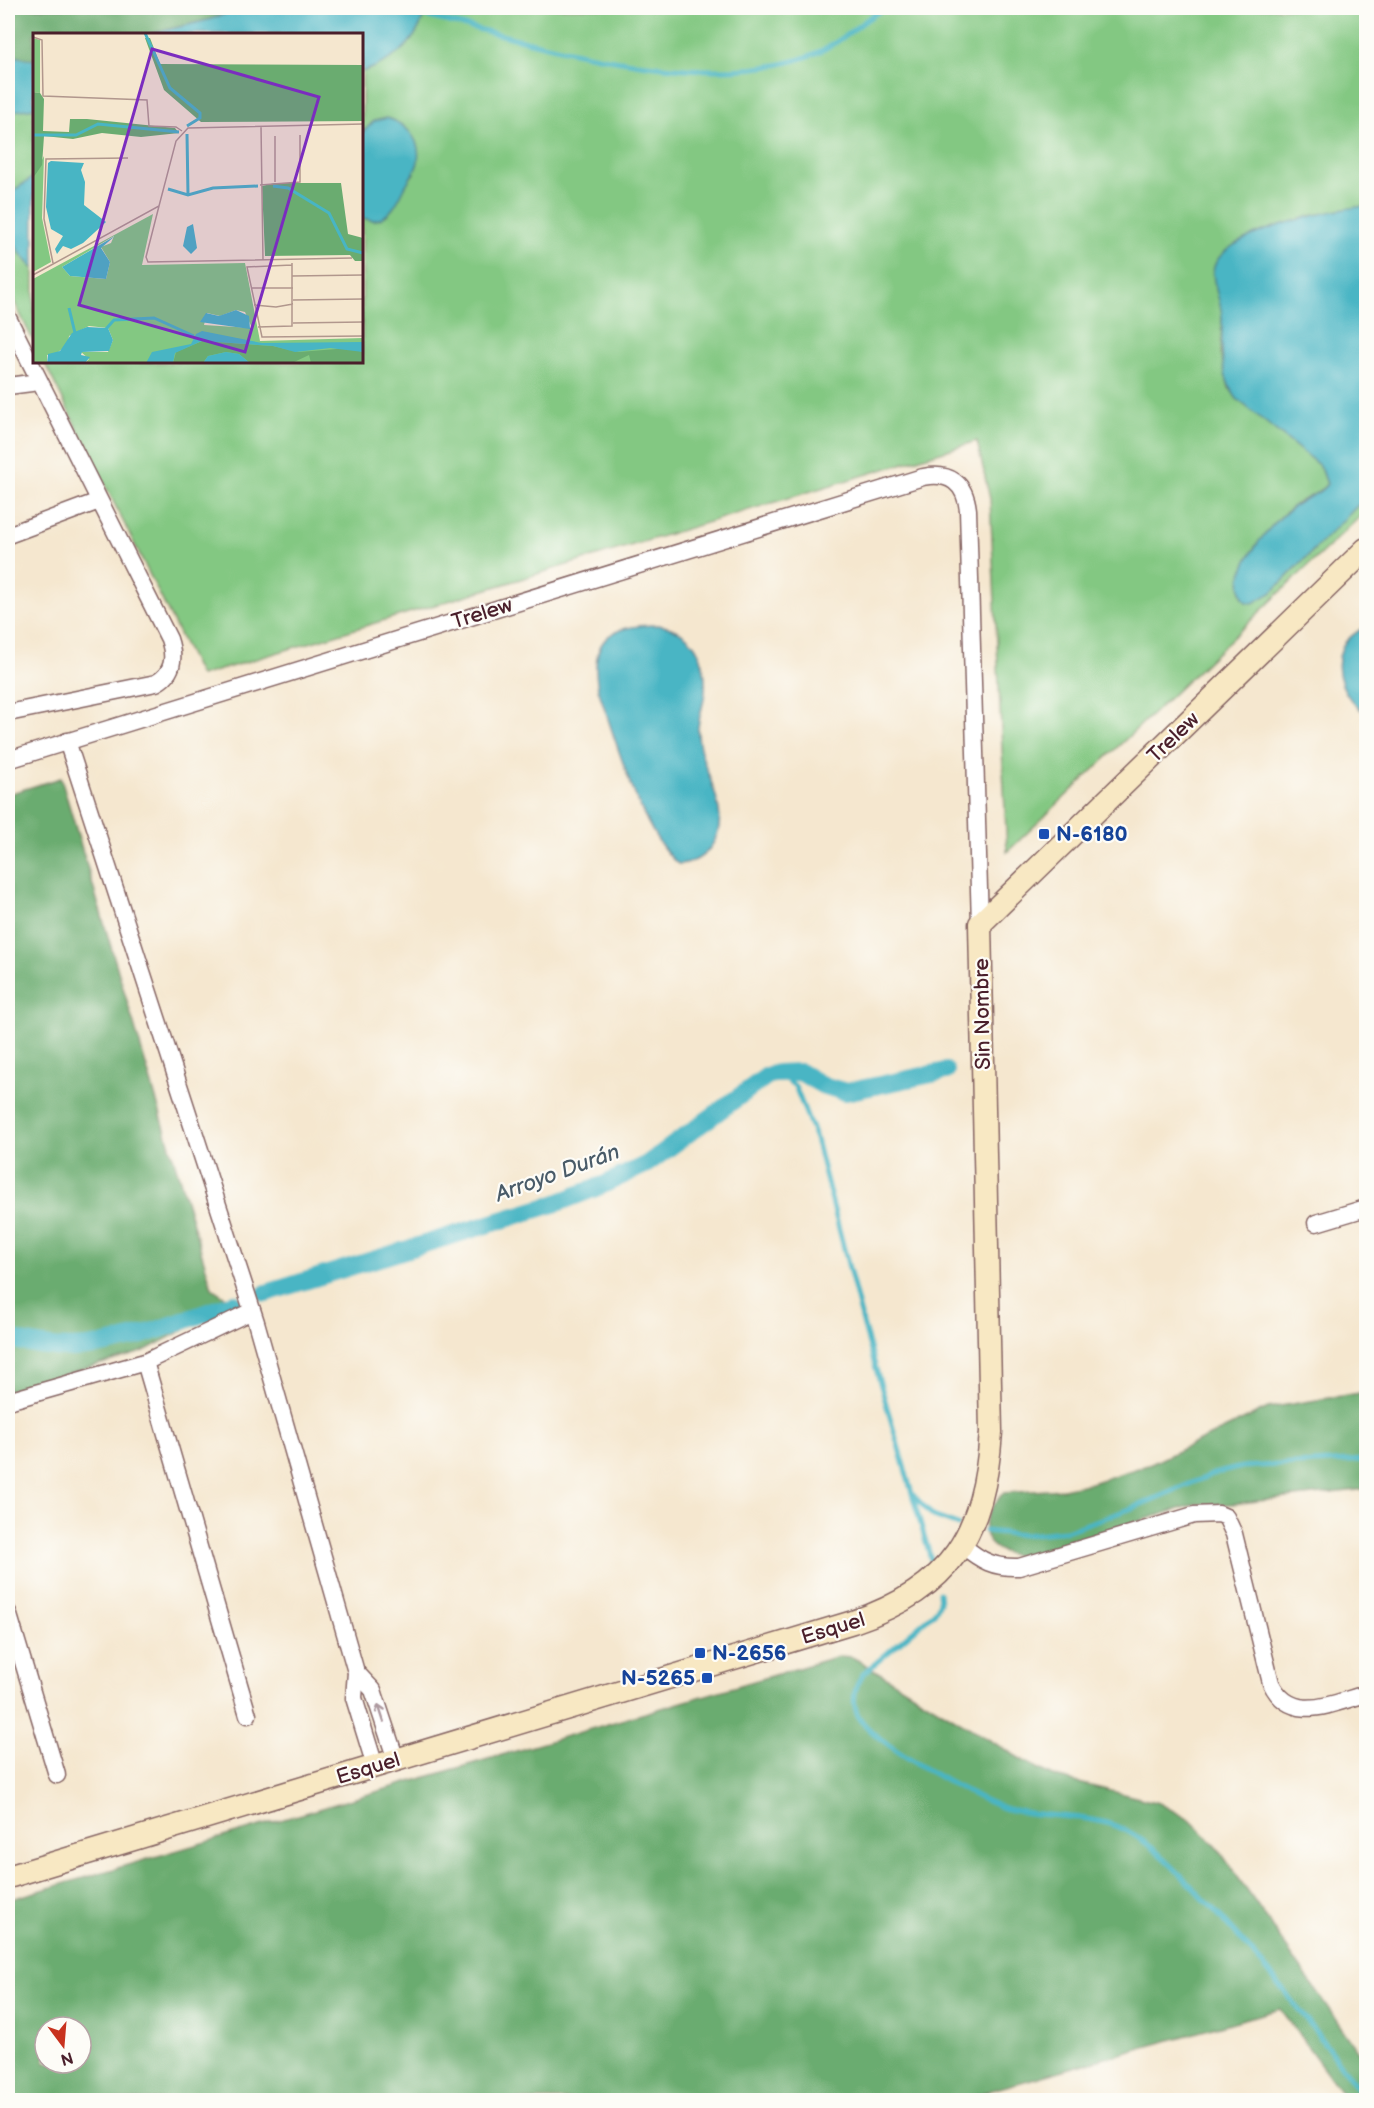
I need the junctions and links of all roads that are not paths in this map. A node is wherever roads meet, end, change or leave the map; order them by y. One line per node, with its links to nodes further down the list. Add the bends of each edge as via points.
1 (8, 318): 2 (street)
2 (39, 382): 3 (street); 5 (street)
3 (8, 386)
4 (956, 481): 9 (street, Trelew, via 947,476 923,477); 11 (street, Sin Nombre, via 963,489 968,510)
5 (99, 501): 6 (street); 8 (street, via 169,639 172,664 163,679 147,685)
6 (8, 535)
7 (1366, 549): 11 (main road, Trelew)
8 (8, 713)
9 (68, 741): 10 (street, Trelew); 14 (street)
10 (8, 760)
11 (980, 924): 17 (main road, Sin Nombre, via 991,1432 983,1490)
12 (1366, 1208): 13 (street)
13 (1316, 1222)
14 (252, 1311): 15 (street); 21 (street, via 356,1672 354,1698)
15 (145, 1362): 16 (street); 20 (street)
16 (8, 1401)
17 (962, 1545): 19 (street, via 988,1564 1019,1567 1163,1522 1220,1514 1226,1517 1234,1534 1277,1695 1300,1709); 21 (main road, Esquel, via 926,1586 880,1613)
18 (8, 1612): 22 (street)
19 (1366, 1694)
20 (248, 1715)
21 (385, 1763): 23 (main road, Esquel)
22 (57, 1775)
23 (8, 1877)

